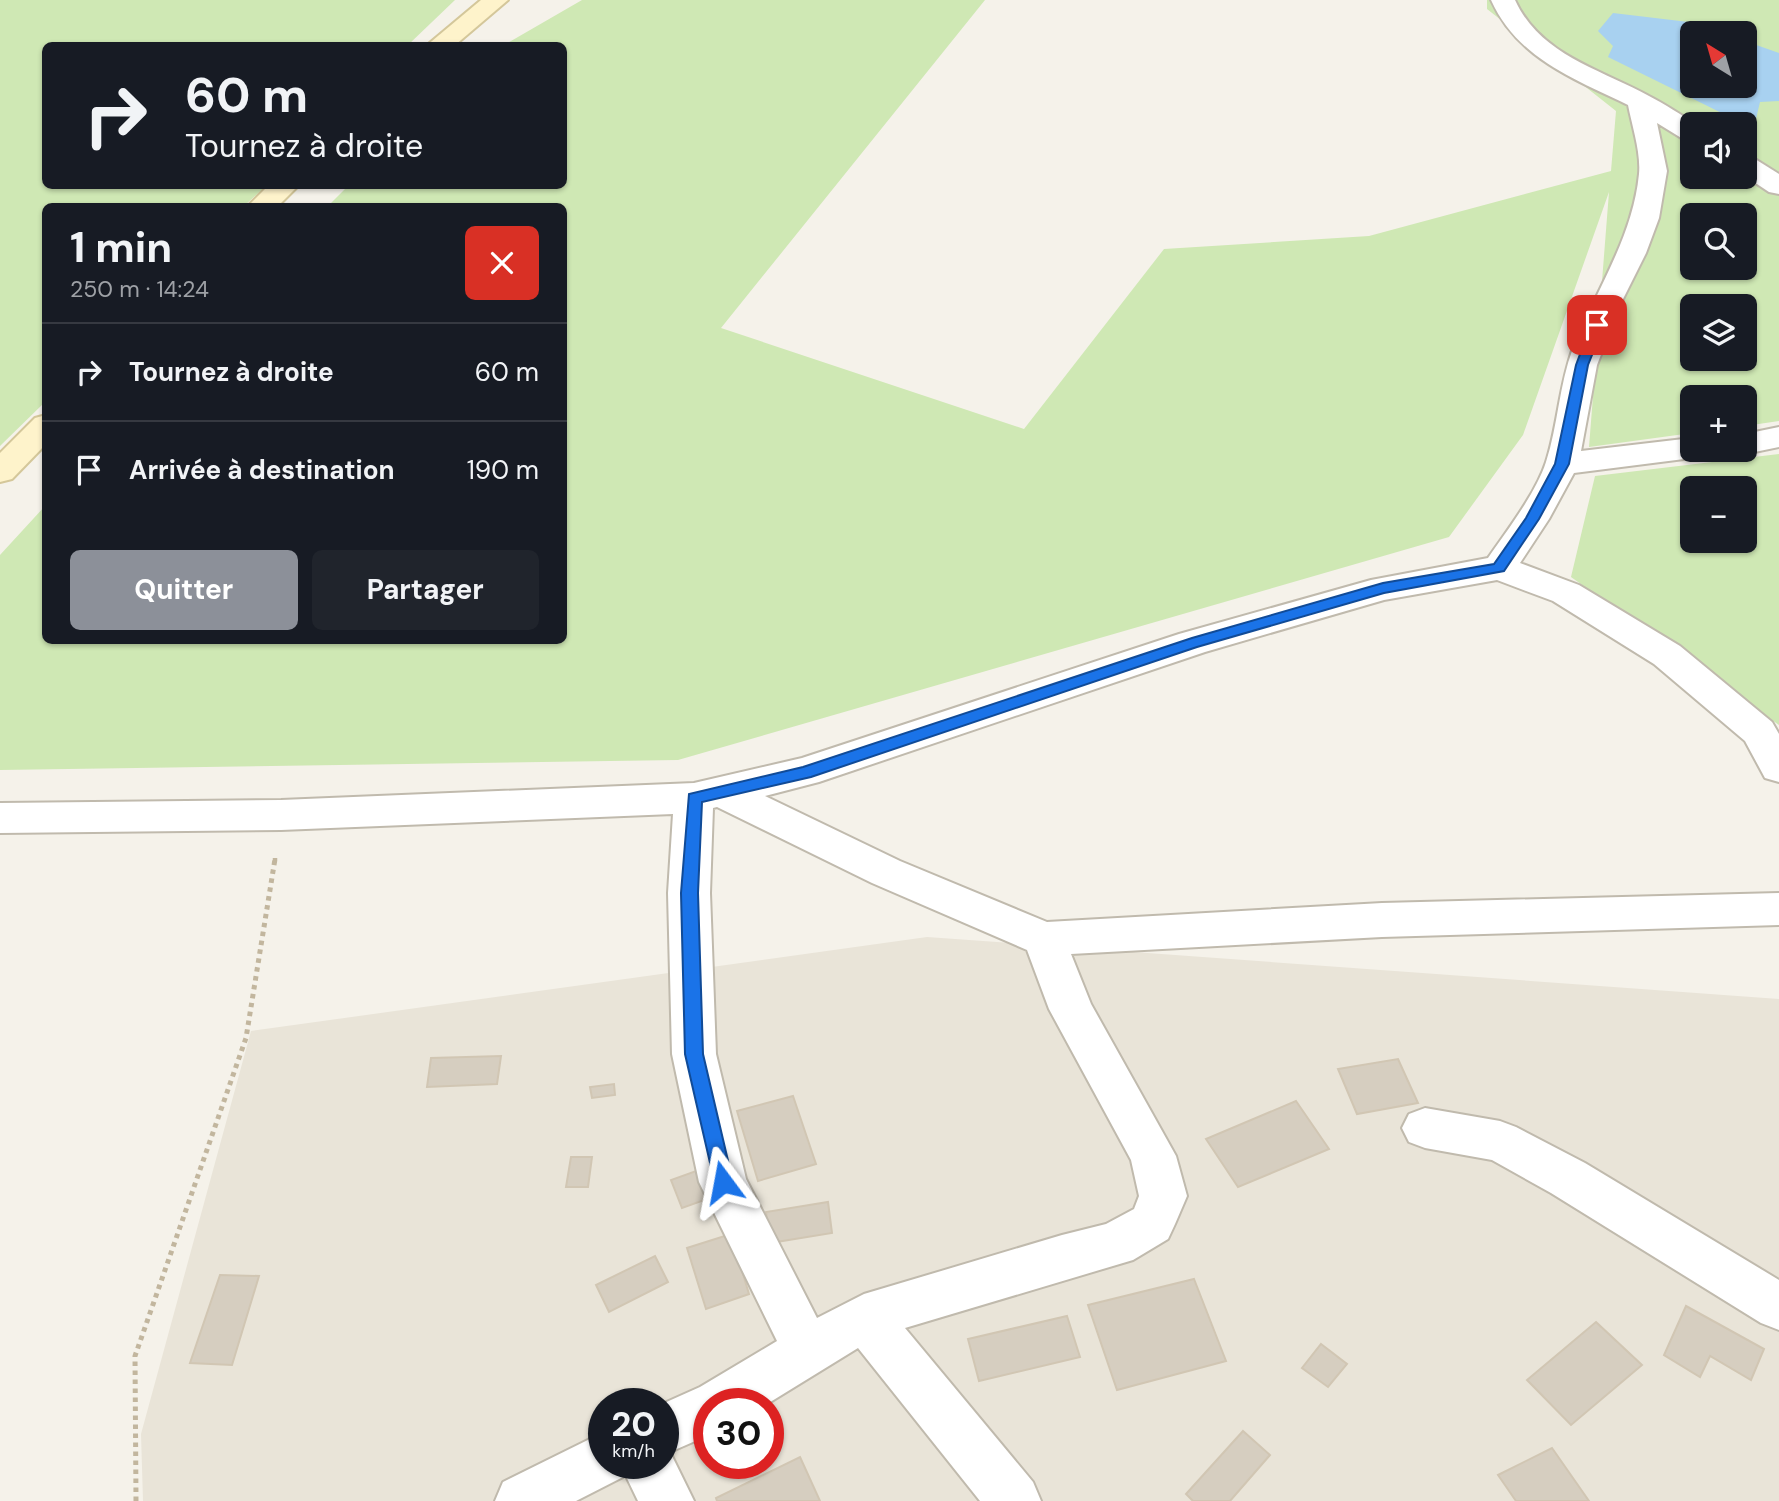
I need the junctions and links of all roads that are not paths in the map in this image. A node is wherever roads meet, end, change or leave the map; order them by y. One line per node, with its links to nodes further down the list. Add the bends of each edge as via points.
1 (496, 0): 3 (street)
2 (1503, 0): 4 (street, via 1516,28 1541,51)
3 (443, 42)
4 (1640, 101): 5 (street); 14 (street, via 1653,171 1645,218 1582,365)
5 (1680, 126)
6 (1757, 172): 7 (street)
7 (1779, 186)
8 (281, 189): 9 (street)
9 (265, 203)
10 (42, 429): 15 (street)
11 (1779, 437): 12 (street)
12 (1757, 442)
13 (1680, 449): 14 (street)
14 (1562, 464): 16 (street)
15 (0, 472)
16 (1499, 568): 17 (street, via 1566,593 1667,655 1759,732); 18 (street, via 1383,588 1192,643 805,772)
17 (1779, 768)
18 (708, 795): 19 (street, via 282,815); 21 (street); 25 (street, via 689,893 694,1054 723,1182)
19 (0, 817)
20 (1779, 909): 21 (street, via 1382,920)
21 (1044, 939): 24 (street, via 1071,1009 1153,1156 1163,1196 1151,1224 1116,1244)
22 (1425, 1128): 23 (street, via 1500,1141)
23 (1779, 1307)
24 (864, 1317): 25 (street); 31 (street)
25 (807, 1349): 26 (street)
26 (745, 1388)
27 (588, 1466): 29 (street)
28 (655, 1479): 30 (street)
29 (522, 1501)
30 (667, 1501)
31 (1014, 1501)

